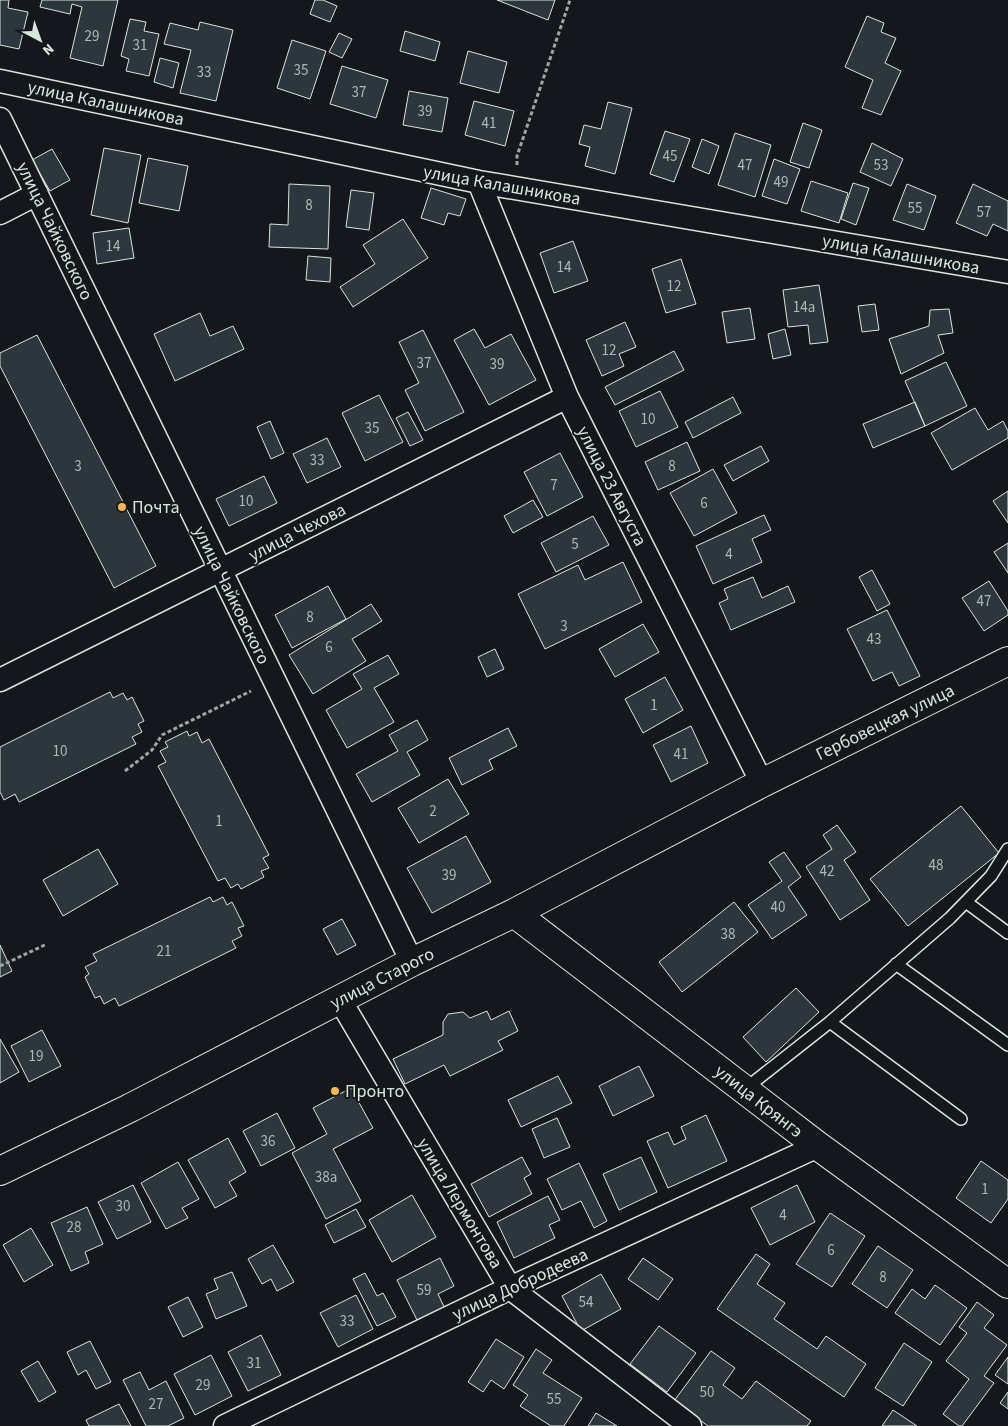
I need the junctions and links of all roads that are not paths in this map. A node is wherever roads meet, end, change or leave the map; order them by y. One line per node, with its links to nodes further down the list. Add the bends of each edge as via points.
1 (0, 81): 3 (street, улица Калашникова)
2 (0, 119): 4 (street, улица Чайковского)
3 (479, 182): 6 (street, улица Калашникова); 7 (street, улица 23 Августа)
4 (37, 194): 5 (street); 8 (street, улица Чайковского)
5 (0, 213)
6 (1008, 272)
7 (567, 397): 8 (street, улица Чехова); 11 (street, улица 23 Августа)
8 (220, 570): 10 (street, улица Чехова); 16 (street, улица Чайковского)
9 (1008, 661): 11 (street, Гербовецкая улица)
10 (0, 680)
11 (762, 783): 14 (street, улица Старого)
12 (1008, 849): 13 (lane, via 991,876)
13 (966, 902): 15 (lane); 17 (lane)
14 (514, 913): 16 (street, улица Старого); 21 (street, улица Крянгэ)
15 (1008, 933)
16 (412, 962): 18 (street, улица Старого)
17 (896, 964): 19 (lane); 20 (lane)
18 (340, 1000): 24 (street, улица Старого); 26 (street, улица Лермонтова)
19 (830, 1022): 21 (lane); 22 (lane)
20 (1008, 1045)
21 (745, 1089): 23 (street, улица Крянгэ)
22 (961, 1119)
23 (818, 1146): 25 (street, улица Крянгэ); 26 (street, улица Добродеева)
24 (0, 1172)
25 (1008, 1284)
26 (510, 1288): 27 (street, улица Добродеева); 28 (street, улица Лермонтова)
27 (225, 1426)
28 (690, 1426)

